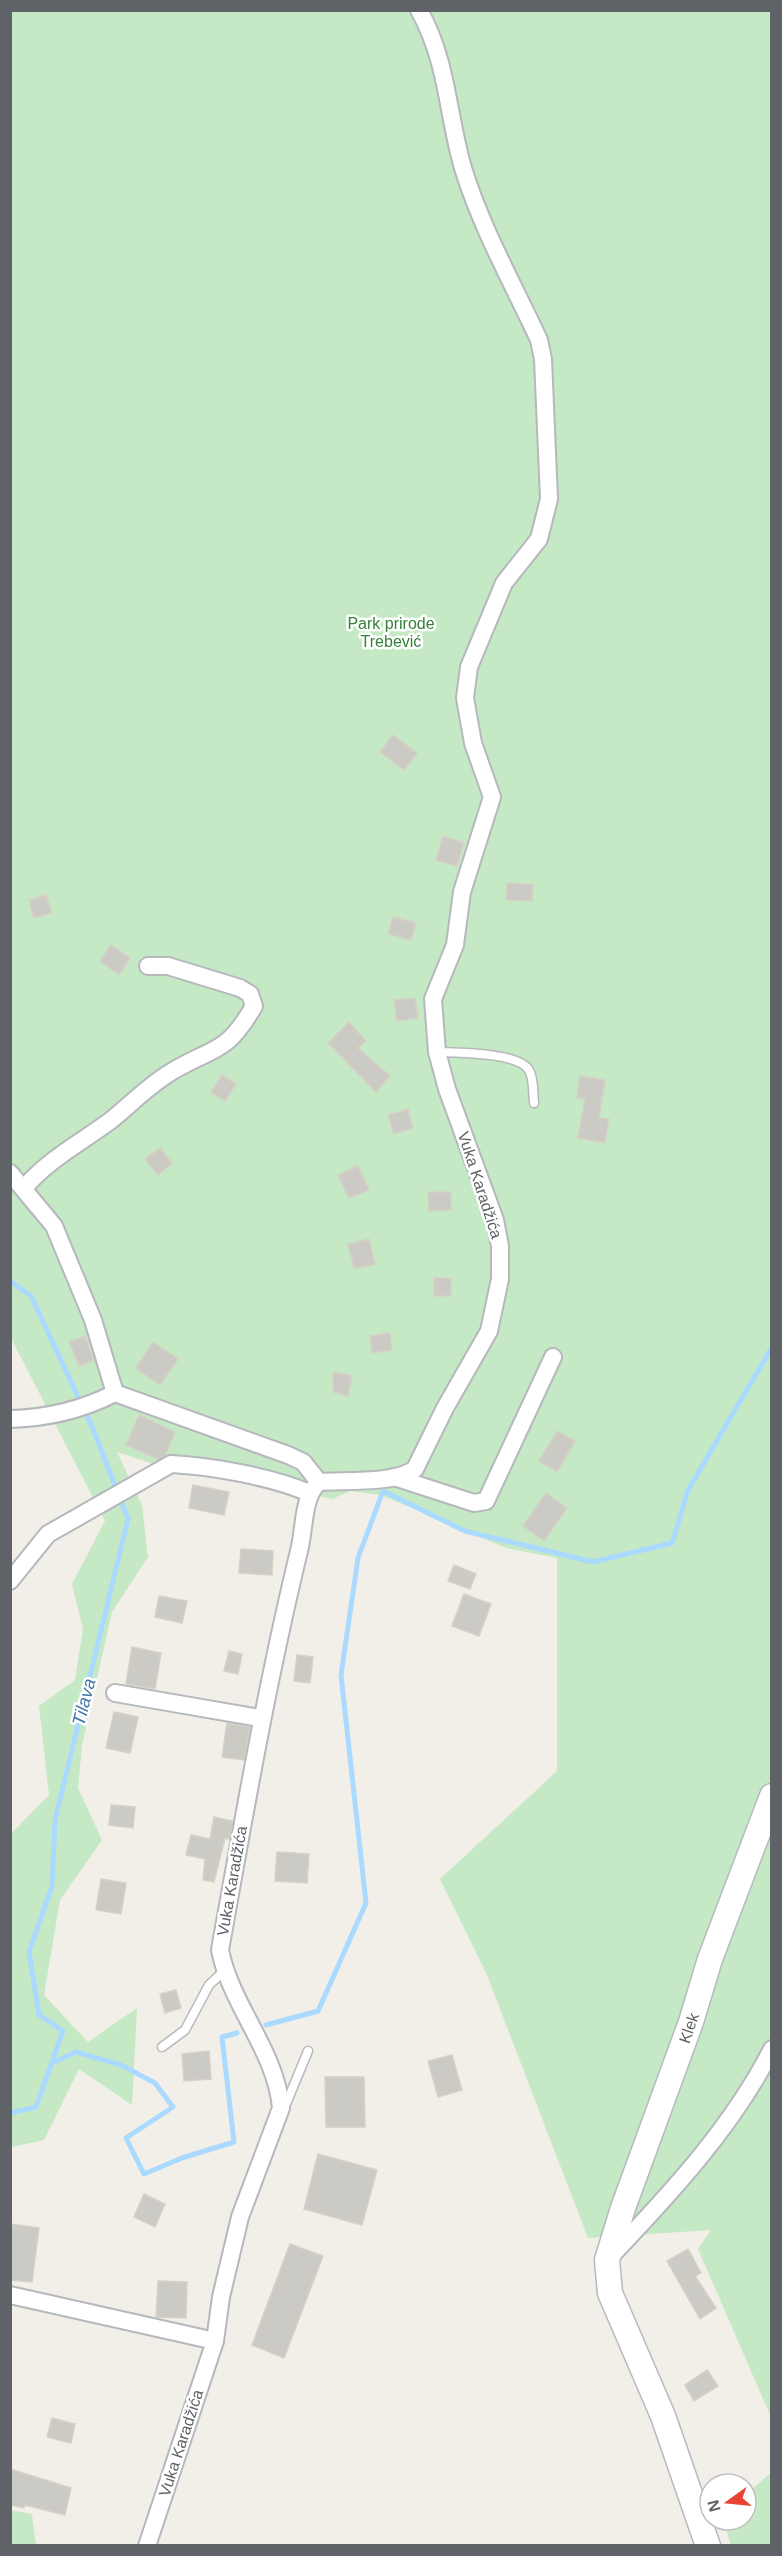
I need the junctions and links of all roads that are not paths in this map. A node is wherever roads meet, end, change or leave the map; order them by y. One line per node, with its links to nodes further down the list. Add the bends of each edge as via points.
1 (419, 10): 3 (street, Vuka Karadžića, via 444,73 464,169 539,340 549,499 539,539 504,583 469,667 465,698 473,743 492,797 462,892 455,945 433,999)
2 (148, 966): 6 (street, via 168,966 240,988 250,994 254,1006 240,1030 221,1048 172,1071 145,1090 110,1121 42,1168)
3 (436, 1052): 4 (lane, via 477,1053 524,1064 531,1071); 10 (street, Vuka Karadžića, via 495,1221 500,1279 489,1332 472,1365 445,1408 415,1469)
4 (534, 1103)
5 (10, 1173): 6 (street)
6 (24, 1188): 8 (street, via 54,1226 93,1320)
7 (553, 1357): 10 (street, via 486,1501 474,1503)
8 (115, 1393): 9 (street, via 70,1411); 11 (street, via 303,1462)
9 (10, 1419)
10 (394, 1477): 11 (street, Vuka Karadžića)
11 (314, 1488): 12 (street, via 171,1464 48,1534); 14 (street, Vuka Karadžića)
12 (10, 1581)
13 (114, 1693): 14 (street)
14 (260, 1718): 16 (street, Vuka Karadžića, via 220,1950)
15 (771, 1796): 21 (street, Klek, via 710,1959)
16 (224, 1971): 17 (lane, via 209,1985 185,2030); 20 (street, Vuka Karadžića, via 269,2064)
17 (162, 2048)
18 (771, 2049): 21 (street, via 757,2079 711,2141 655,2210)
19 (308, 2051): 20 (lane)
20 (281, 2108): 23 (street, Vuka Karadžića, via 240,2217)
21 (607, 2260): 25 (street, Klek, via 614,2304 663,2416)
22 (10, 2295): 23 (street)
23 (215, 2341): 24 (street, Vuka Karadžića)
24 (147, 2546)
25 (708, 2546)

